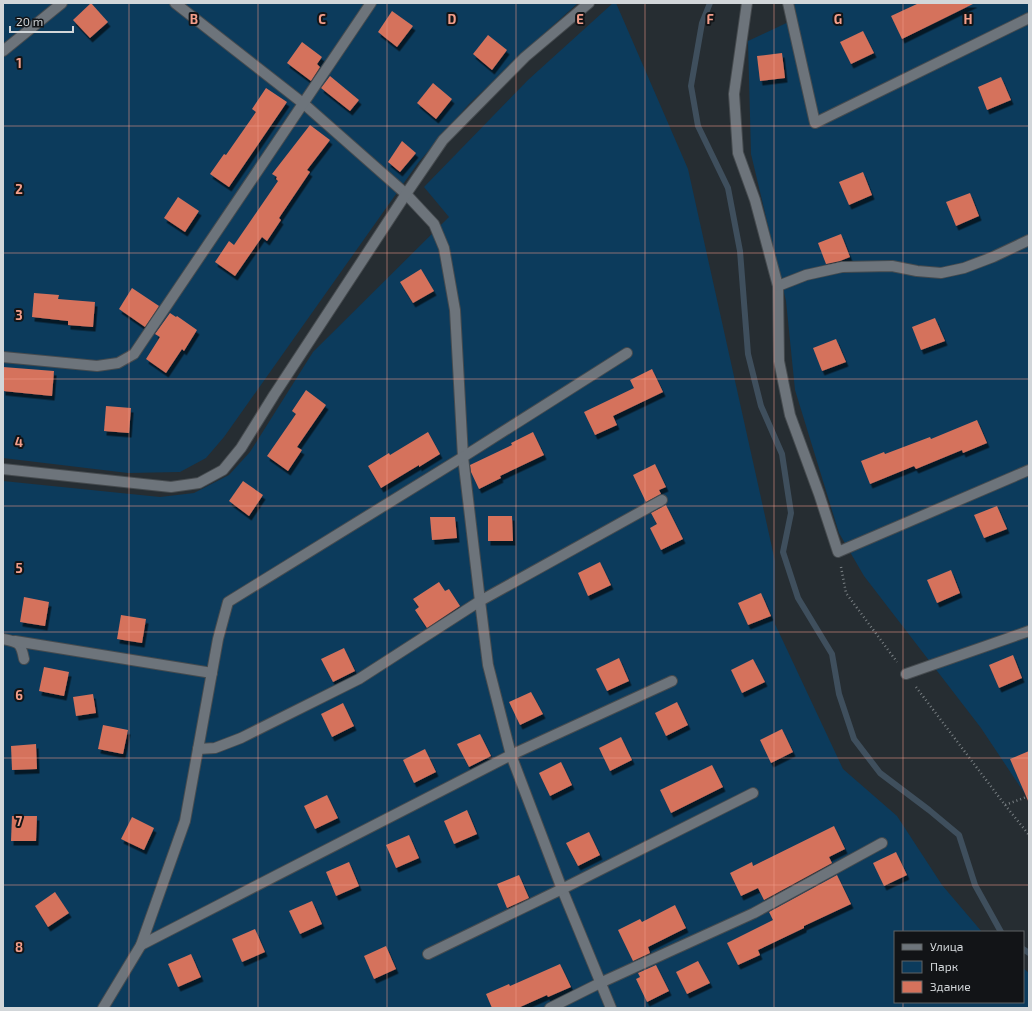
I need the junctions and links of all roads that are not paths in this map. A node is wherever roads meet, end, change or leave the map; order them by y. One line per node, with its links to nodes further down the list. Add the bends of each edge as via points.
1 (62, 3): 8 (lane)
2 (175, 3): 9 (lane)
3 (371, 3): 9 (lane)
4 (589, 3): 10 (lane, via 525,57 443,140)
5 (747, 3): 12 (lane, via 734,94 738,153 755,200)
6 (788, 3): 7 (lane, via 815,123)
7 (1029, 18)
8 (3, 51)
9 (304, 104): 10 (lane); 14 (lane, via 134,354 118,363 97,366)
10 (406, 194): 15 (lane, via 434,224 444,248 455,310); 16 (lane, via 241,448 223,470 200,483 171,486)
11 (1029, 240): 12 (lane, via 964,268 941,273 892,266 842,267 806,275)
12 (778, 286): 17 (lane, via 779,361 790,415 838,552)
13 (627, 354): 15 (lane)
14 (3, 357)
15 (463, 457): 19 (lane); 24 (lane, via 228,602)
16 (3, 469)
17 (1029, 470)
18 (662, 500): 19 (lane)
19 (480, 602): 27 (lane, via 359,679 241,738 215,748); 28 (lane, via 488,665)
20 (1029, 631): 25 (lane)
21 (3, 639): 22 (lane)
22 (15, 641): 23 (lane, via 22,648); 24 (lane)
23 (24, 659)
24 (212, 673): 27 (lane)
25 (906, 674)
26 (672, 681): 28 (lane)
27 (198, 749): 32 (lane, via 185,821)
28 (511, 755): 31 (lane); 32 (lane)
29 (753, 793): 31 (lane)
30 (882, 843): 34 (lane, via 754,913)
31 (562, 889): 33 (lane); 34 (lane)
32 (141, 945): 35 (lane)
33 (428, 954)
34 (600, 983): 36 (lane); 37 (lane)
35 (103, 1008)
36 (550, 1008)
37 (611, 1008)

